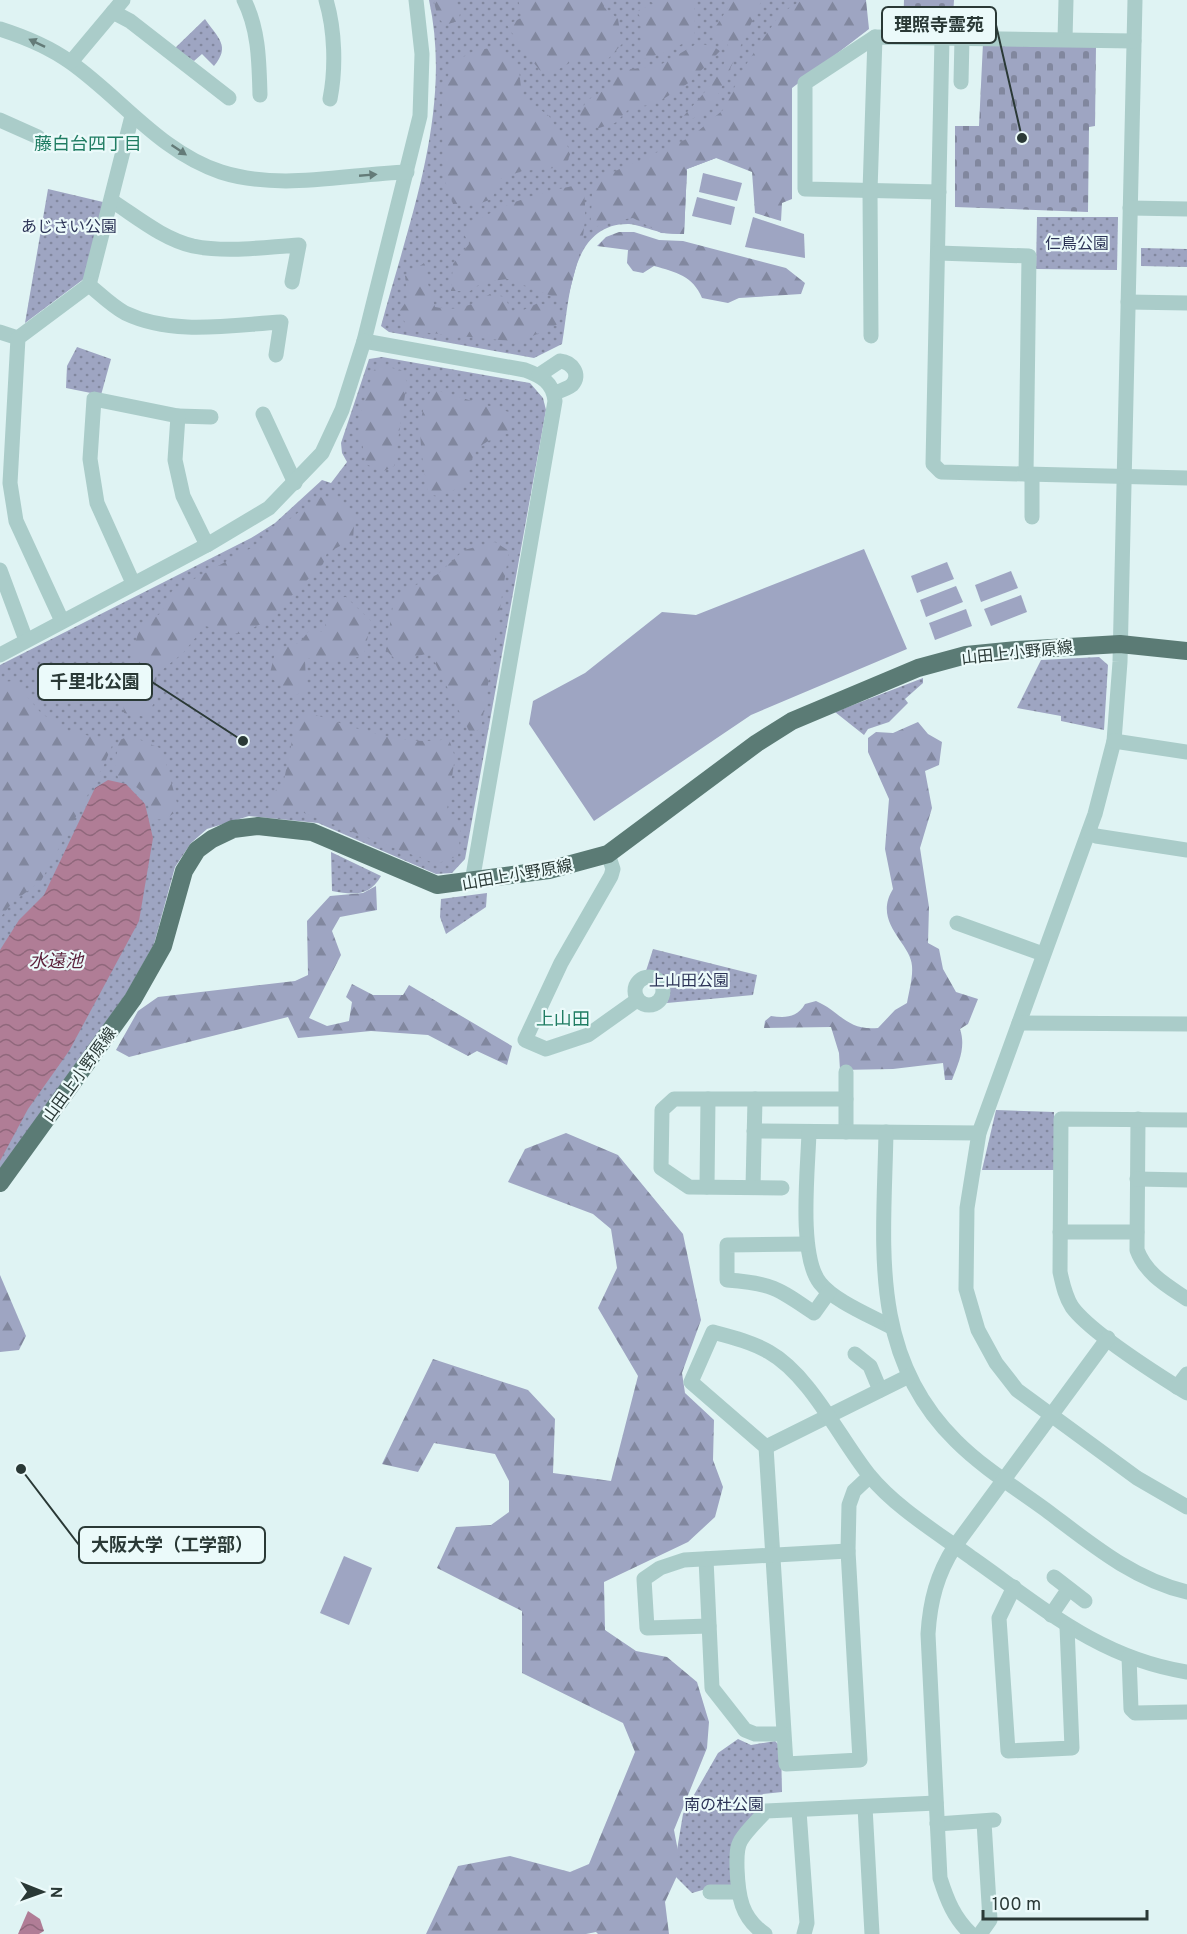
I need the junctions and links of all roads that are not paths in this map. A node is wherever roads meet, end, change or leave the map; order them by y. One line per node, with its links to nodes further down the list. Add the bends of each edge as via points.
1 (244, 0): 15 (street, via 253,17)
2 (326, 0): 17 (street, via 333,40)
3 (416, 0): 21 (street, via 422,54 420,116)
4 (1066, 0): 11 (street)
5 (1135, 0): 12 (street)
6 (118, 6): 13 (street); 16 (street, via 130,21)
7 (0, 29): 13 (street, one-way to 7, via 35,41)
8 (874, 37): 9 (street); 22 (street); 22 (street, via 805,83 805,189)
9 (942, 38): 10 (street); 23 (street)
10 (962, 38): 11 (street); 14 (street)
11 (1065, 39): 12 (street)
12 (1134, 41): 25 (street)
13 (70, 62): 18 (street)
14 (962, 82)
15 (260, 95)
16 (228, 98)
17 (330, 99)
18 (132, 116): 21 (street, one-way to 21, via 183,154 220,171 267,181); 24 (street)
19 (0, 120): 20 (street)
20 (38, 136)
21 (407, 172): 35 (street)
22 (870, 191): 23 (street); 33 (street)
23 (939, 192): 27 (street)
24 (112, 201): 28 (street, via 159,232 192,246 227,249 299,245); 29 (street)
25 (1130, 208): 26 (street); 30 (street)
26 (1187, 209)
27 (938, 254): 42 (street, via 1029,256); 42 (street, via 933,464 941,472)
28 (292, 282)
29 (89, 285): 34 (street); 36 (street, via 124,312 162,326 281,321)
30 (1128, 302): 31 (street); 43 (street)
31 (1187, 303)
32 (0, 332): 34 (street)
33 (871, 336)
34 (18, 338): 50 (street, via 10,483 16,521)
35 (364, 341): 37 (street); 45 (street, via 342,410 322,453)
36 (276, 356)
37 (539, 375): 38 (street); 38 (street, via 560,361 574,369 576,378 571,386)
38 (554, 393): 60 (street)
39 (263, 414): 45 (street)
40 (178, 416): 41 (street); 47 (street, via 176,460 183,496); 49 (street, via 94,399 90,459 97,503)
41 (211, 417)
42 (1029, 474): 43 (street); 46 (street)
43 (1125, 476): 44 (street); 52 (street)
44 (1187, 478)
45 (295, 483): 47 (street, via 269,508)
46 (1032, 517)
47 (207, 545): 49 (street)
48 (0, 570): 51 (street)
49 (133, 583): 50 (street)
50 (62, 621): 51 (street)
51 (26, 640): 54 (street)
52 (1120, 644): 53 (main road, 山田上小野原線); 55 (street); 59 (main road, 山田上小野原線, via 966,655 918,668 827,705 774,731)
53 (1187, 651)
54 (0, 655)
55 (1113, 741): 56 (street); 57 (street)
56 (1187, 752)
57 (1089, 832): 58 (street); 62 (street)
58 (1187, 850)
59 (608, 854): 60 (main road, 山田上小野原線, via 549,870); 63 (street, via 613,869 610,876 561,963 525,1040 546,1049 588,1035)
60 (472, 882): 79 (main road, 山田上小野原線, via 437,885 422,881 312,832 258,826 233,829 212,839 197,850 184,871 163,946 133,999)
61 (957, 922): 62 (street)
62 (1043, 954): 64 (street)
63 (637, 1000)
64 (1019, 1023): 65 (street); 76 (street)
65 (1187, 1024)
66 (846, 1072): 69 (street)
67 (708, 1099): 68 (street); 80 (street); 80 (street, via 674,1099 662,1110 661,1168 688,1187)
68 (755, 1099): 69 (street); 72 (street)
69 (846, 1099): 74 (street)
70 (1138, 1119): 71 (street); 77 (street); 83 (street, via 1061,1119)
71 (1187, 1120)
72 (754, 1131): 73 (street); 81 (street)
73 (809, 1132): 74 (street); 85 (street)
74 (846, 1132): 75 (street)
75 (886, 1132): 76 (street); 88 (street, via 884,1267)
76 (979, 1133): 96 (street, via 967,1208 966,1289 978,1330 996,1363 1017,1390)
77 (1137, 1179): 78 (street); 84 (street)
78 (1187, 1180)
79 (0, 1183)
80 (706, 1187): 81 (street)
81 (753, 1187): 82 (street)
82 (782, 1188)
83 (1060, 1232): 84 (street); 89 (street, via 1060,1272 1065,1294 1074,1309)
84 (1137, 1232): 87 (street, via 1142,1263 1152,1275)
85 (807, 1245): 86 (street, via 809,1265); 86 (street, via 727,1245 727,1280 760,1282 783,1291 813,1313)
86 (829, 1292): 88 (street)
87 (1187, 1299)
88 (891, 1328): 92 (street)
89 (1108, 1338): 94 (street); 96 (street)
90 (855, 1354): 93 (street, via 870,1366)
91 (1187, 1374): 94 (street)
92 (909, 1376): 93 (street); 99 (street, via 956,1441)
93 (880, 1390): 95 (street)
94 (1182, 1390)
95 (827, 1415): 97 (street); 97 (street, via 788,1366 770,1352 713,1332 691,1382); 98 (street)
96 (1050, 1415): 99 (street); 100 (street, via 1145,1483)
97 (766, 1447): 103 (street)
98 (870, 1476): 101 (street); 102 (street, via 854,1491 849,1505)
99 (1002, 1480): 101 (street); 108 (street, via 1111,1559 1143,1577)
100 (1187, 1507)
101 (955, 1546): 106 (street); 117 (street, via 936,1584 928,1634)
102 (848, 1551): 103 (street); 116 (street, via 860,1760 786,1764)
103 (774, 1556): 104 (street); 116 (street)
104 (706, 1559): 111 (street); 111 (street, via 684,1560 660,1568 644,1579 647,1628)
105 (1054, 1577): 107 (street)
106 (1014, 1587): 110 (street); 112 (street, via 999,1618 1008,1751 1072,1748)
107 (1068, 1590): 109 (street); 110 (street)
108 (1187, 1592)
109 (1085, 1601)
110 (1051, 1615): 112 (street)
111 (709, 1626): 116 (street, via 712,1688 745,1730 754,1734)
112 (1067, 1627): 113 (street)
113 (1129, 1657): 114 (street); 115 (street, via 1131,1709 1136,1713)
114 (1187, 1672)
115 (1187, 1712)
116 (783, 1734)
117 (936, 1803): 118 (street); 120 (street)
118 (865, 1807): 119 (street); 125 (street)
119 (799, 1811): 122 (street, via 766,1811 741,1840 736,1854); 124 (street, via 807,1923)
120 (937, 1824): 126 (street, via 940,1878 948,1903); 127 (street, via 989,1821 990,1920)
121 (710, 1892): 122 (street)
122 (737, 1892): 123 (street, via 748,1918)
123 (765, 1934)
124 (804, 1934)
125 (873, 1934)
126 (971, 1934)
127 (980, 1934)

